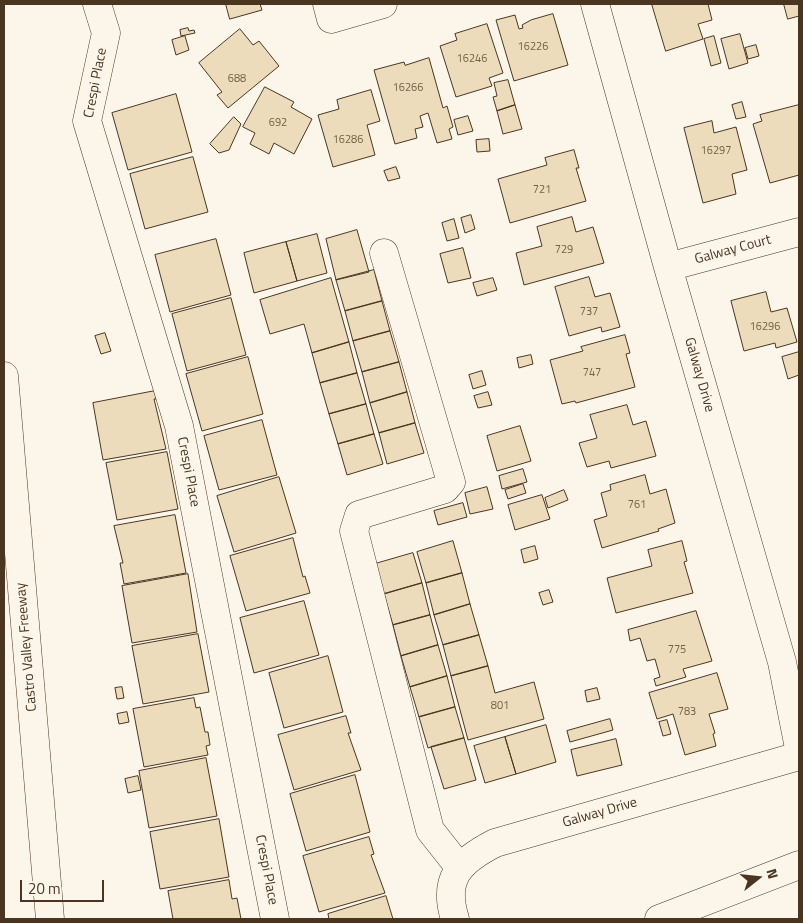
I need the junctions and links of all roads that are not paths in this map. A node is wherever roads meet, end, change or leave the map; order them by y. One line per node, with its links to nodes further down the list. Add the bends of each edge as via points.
1 (97, 4): 15 (main road, Crespi Place, via 106,33 87,120 179,426)
2 (383, 4): 4 (main road)
3 (595, 4): 7 (main road, Galway Drive)
4 (329, 12)
5 (799, 232): 7 (main road, Galway Court)
6 (384, 253): 13 (main road, via 451,482 445,489 359,515 354,531 430,830)
7 (668, 267): 9 (main road, Galway Drive)
8 (4, 376): 14 (main road, Castro Valley Freeway)
9 (790, 661): 10 (main road, Galway Drive)
10 (799, 748)
11 (799, 756): 13 (main road, Galway Drive, via 495,842 475,853)
12 (799, 865): 17 (main road)
13 (460, 868): 16 (main road, Galway Drive, via 449,894)
14 (50, 919)
15 (275, 919)
16 (455, 919)
17 (659, 919)

